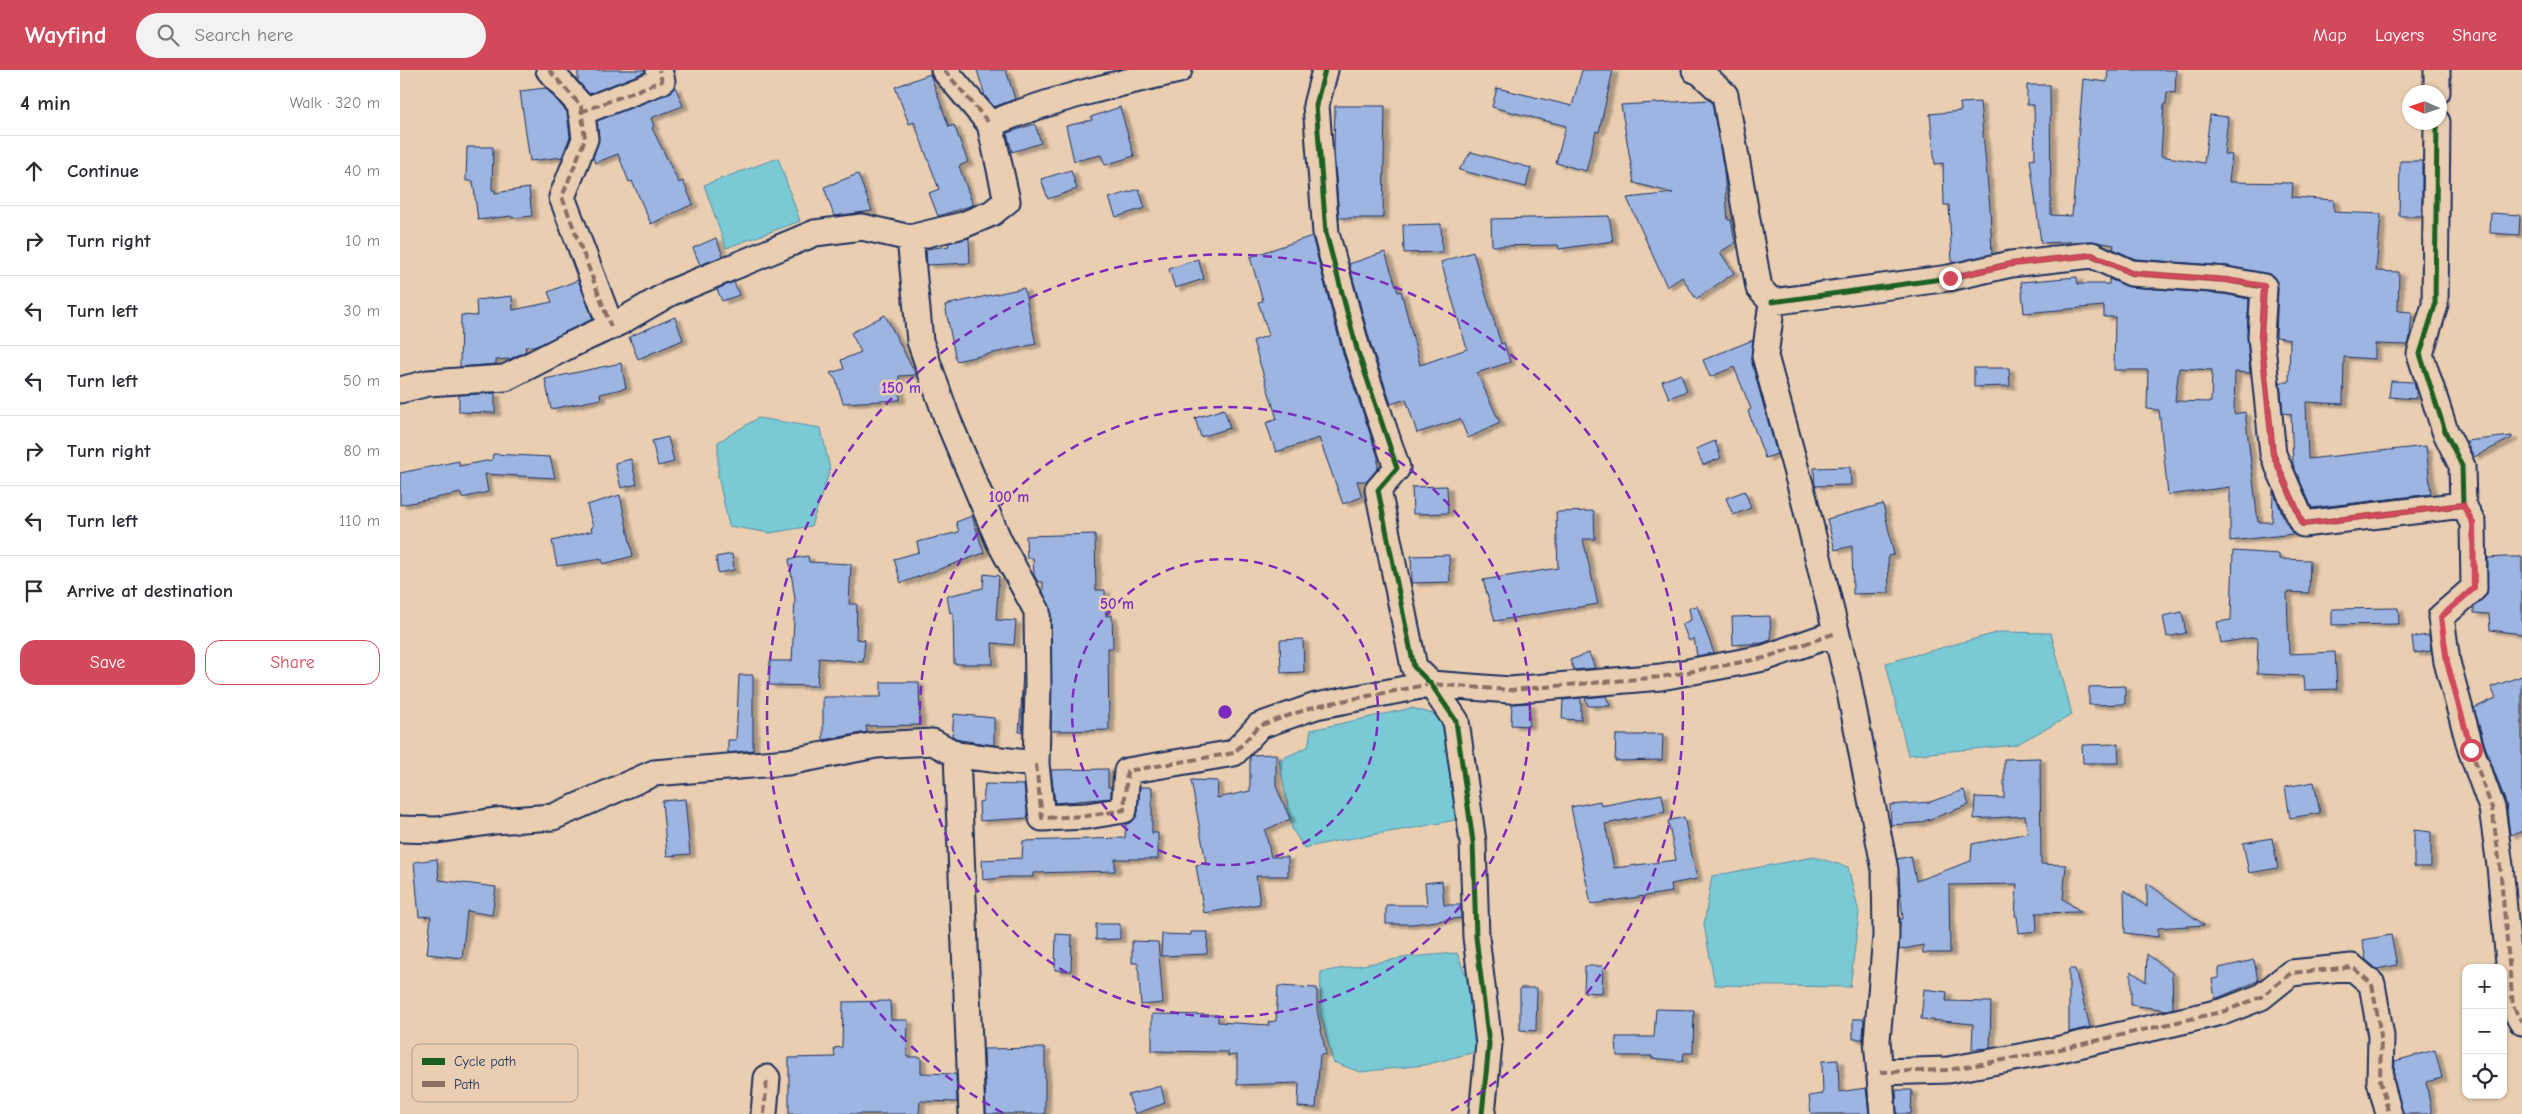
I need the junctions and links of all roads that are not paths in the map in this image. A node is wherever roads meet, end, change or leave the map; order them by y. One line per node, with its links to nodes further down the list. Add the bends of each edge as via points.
1 (549, 70): 9 (street, via 580,106)
2 (660, 70): 9 (street, via 662,81)
3 (944, 70): 10 (street)
4 (1179, 70): 10 (street, via 1041,105)
5 (1325, 70): 18 (street, via 1316,105 1326,233 1357,349 1397,468 1378,490 1414,667)
6 (1695, 70): 13 (street, via 1725,96 1759,288)
7 (2437, 70): 8 (street)
8 (2437, 85)
9 (581, 112): 14 (street, via 585,139 562,197)
10 (990, 124): 12 (street, via 1007,201 992,213 963,225)
11 (2436, 130): 16 (street, via 2435,304 2420,354 2445,430 2462,466)
12 (910, 238): 14 (street, via 862,227 815,233 670,293); 20 (street, via 920,341 947,418 999,541 1037,610)
13 (1772, 302): 16 (street, via 1950,278 2011,264 2092,255 2131,273 2264,286 2261,336 2273,454 2303,524); 17 (street, via 1765,356)
14 (611, 327): 15 (street, via 505,378 428,383)
15 (400, 390)
16 (2463, 505): 22 (street, via 2473,523 2474,588 2441,617 2447,662 2471,750 2492,808 2513,1006)
17 (1836, 633): 18 (street, via 1764,658 1661,677 1510,690); 23 (street, via 1885,870 1886,936 1877,1040)
18 (1431, 684): 20 (street, via 1316,706 1259,726 1234,753 1128,771 1124,810 1042,818); 27 (street, via 1456,721 1473,842 1476,937 1489,1044)
19 (957, 755): 20 (street); 21 (street, via 933,742 876,745 788,762 654,773 553,818 495,821 437,830); 26 (street)
20 (1036, 764)
21 (400, 829)
22 (2522, 1022)
23 (1880, 1072): 28 (street); 29 (street, via 1948,1070 2052,1051 2226,1011 2261,997 2292,973 2352,967 2372,984 2381,1036 2380,1081)
24 (767, 1078): 25 (street)
25 (764, 1114)
26 (972, 1114)
27 (1482, 1114)
28 (1883, 1114)
29 (2389, 1114)

